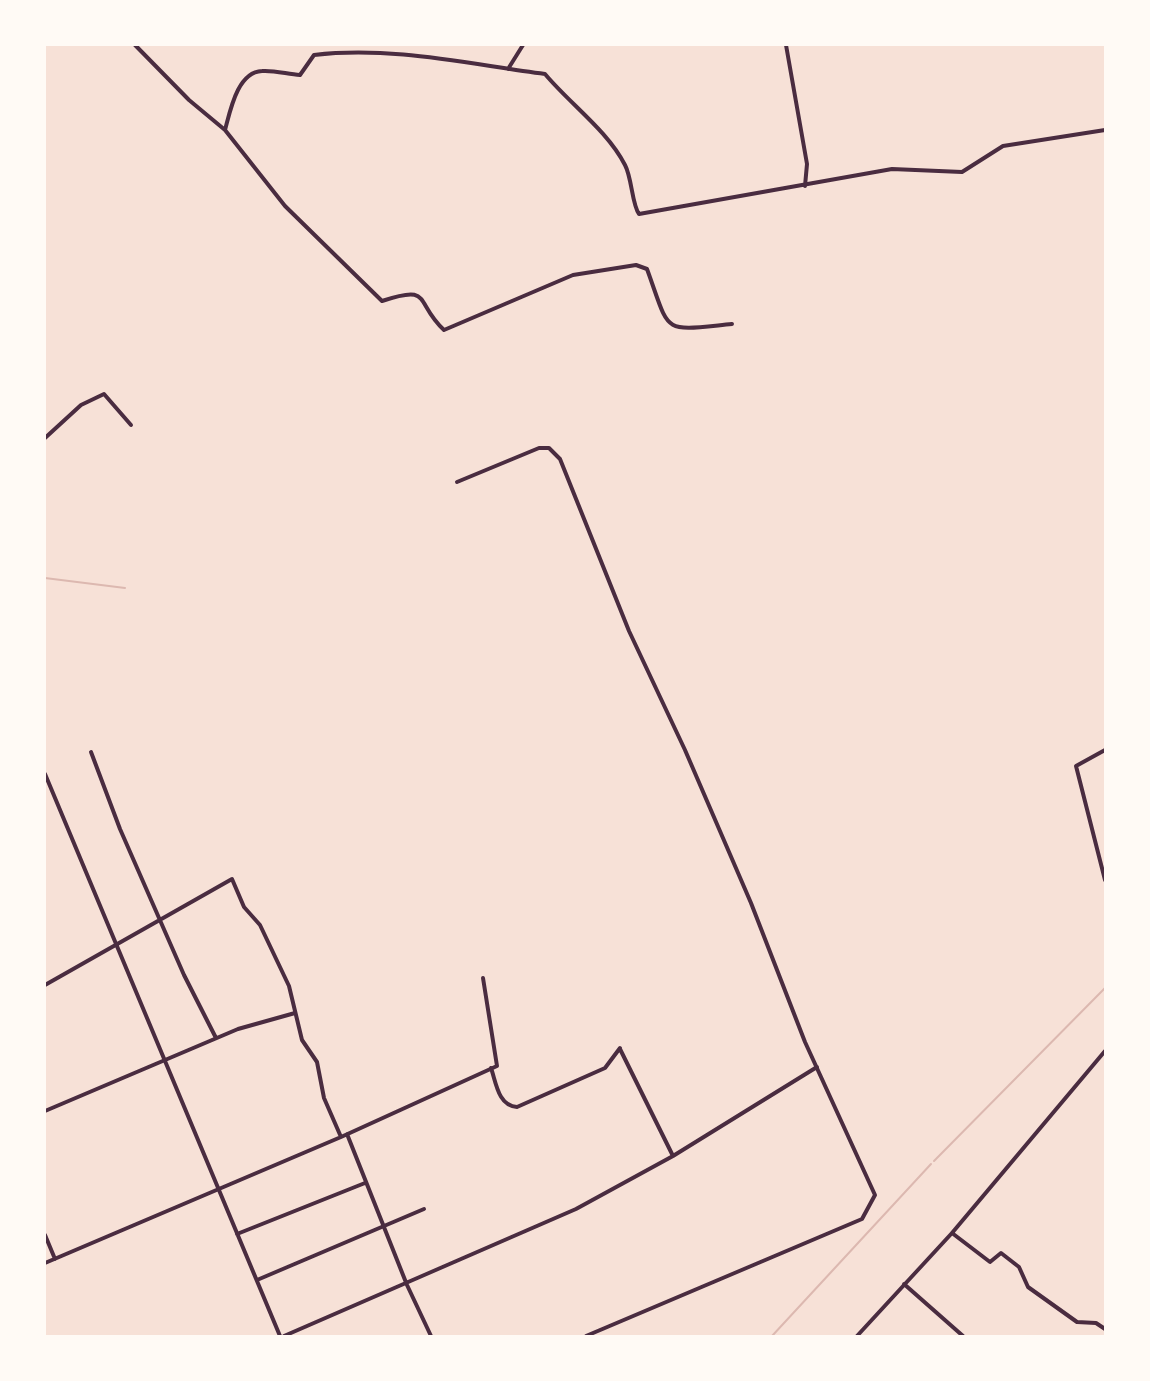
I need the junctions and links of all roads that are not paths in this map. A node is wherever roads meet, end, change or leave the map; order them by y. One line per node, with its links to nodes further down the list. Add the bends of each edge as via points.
1 (135, 45): 5 (street)
2 (523, 45): 4 (street)
3 (786, 45): 7 (street, via 807,164)
4 (508, 69): 5 (street, via 412,54 314,55 300,75 263,71 247,79 231,105); 7 (street, via 545,74 590,121 626,165 639,214)
5 (225, 130): 8 (street, via 285,206 382,301 408,292 416,294 444,330 573,275 636,265 647,269 663,316 674,328)
6 (1105, 130): 7 (street, via 1003,146 962,172 891,169)
7 (805, 186)
8 (732, 324)
9 (131, 425): 10 (street, via 104,394 81,405)
10 (45, 438)
11 (458, 482): 25 (street, via 539,448 549,448 560,459 629,631 719,827)
12 (1105, 750): 15 (street, via 1076,766)
13 (91, 752): 16 (street, via 120,829)
14 (45, 774): 17 (street)
15 (1105, 880)
16 (161, 919): 17 (street); 20 (street, via 232,879 290,986); 21 (street)
17 (116, 944): 19 (street); 23 (street)
18 (483, 978): 24 (street, via 497,1066)
19 (45, 985)
20 (296, 1012): 21 (street); 28 (street, via 303,1040 317,1062 326,1105)
21 (216, 1038): 23 (street)
22 (1105, 1051): 34 (street)
23 (165, 1060): 26 (street); 31 (street)
24 (491, 1068): 27 (street); 29 (street, via 502,1100 517,1107 605,1068 620,1048)
25 (817, 1068): 29 (street); 45 (street, via 875,1195 862,1219)
26 (45, 1111)
27 (347, 1134): 28 (street); 30 (street)
28 (341, 1137): 31 (street)
29 (673, 1156): 41 (street, via 576,1209)
30 (365, 1183): 33 (street); 35 (street)
31 (219, 1189): 35 (street); 37 (street)
32 (424, 1209): 33 (street)
33 (383, 1228): 39 (street); 41 (street)
34 (952, 1233): 40 (street); 42 (street, via 990,1262 1001,1253 1018,1267 1028,1287 1077,1322 1096,1323)
35 (237, 1234): 39 (street)
36 (45, 1235): 37 (street)
37 (55, 1259): 38 (street)
38 (45, 1263)
39 (257, 1280): 43 (street)
40 (904, 1284): 46 (street); 47 (street)
41 (407, 1285): 43 (street); 44 (street)
42 (1105, 1329)
43 (280, 1336)
44 (431, 1336)
45 (586, 1336)
46 (857, 1336)
47 (963, 1336)

